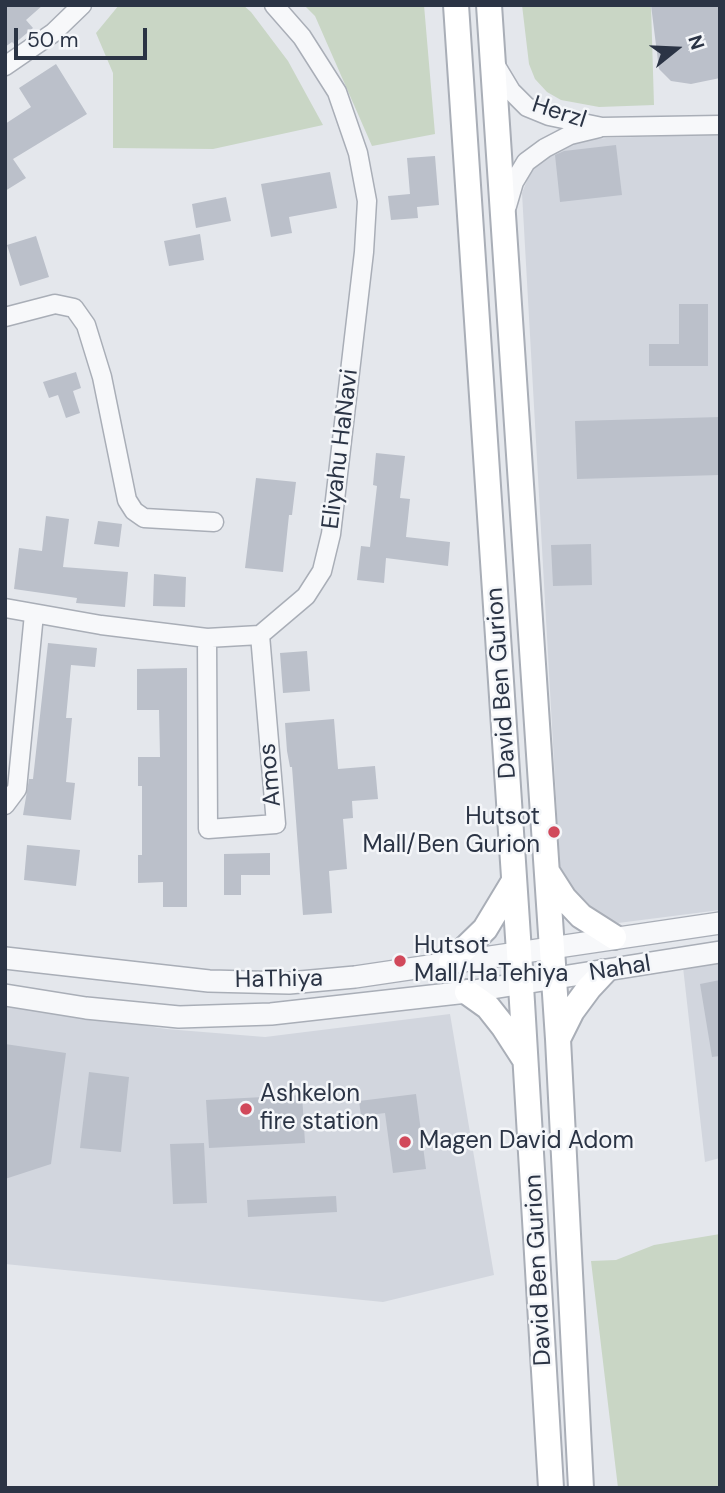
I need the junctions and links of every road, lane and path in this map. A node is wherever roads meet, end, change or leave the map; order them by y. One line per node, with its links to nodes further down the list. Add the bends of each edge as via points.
1 (82, 5): 6 (street, via 53,33)
2 (274, 5): 14 (street, Eliyahu HaNavi, via 302,37 337,92 358,153 367,201 331,534 323,571 306,596)
3 (456, 5): 18 (main road, David Ben Gurion)
4 (489, 5): 5 (main road, David Ben Gurion)
5 (494, 63): 8 (street, Herzl, via 527,107); 9 (main road, David Ben Gurion)
6 (5, 66)
7 (720, 125): 8 (street, Herzl)
8 (602, 127): 9 (street, Herzl, via 570,135 526,162 514,182)
9 (502, 225): 17 (main road, David Ben Gurion)
10 (5, 317): 11 (street, via 55,304 74,308 86,325 102,377 127,500 134,511 144,518)
11 (214, 522)
12 (5, 608): 13 (street)
13 (34, 614): 15 (street); 16 (street, via 17,789)
14 (260, 635): 15 (street); 15 (street, Amos, via 276,824 208,829)
15 (206, 638)
16 (5, 805)
17 (546, 870): 20 (main road, via 581,916); 21 (main road, David Ben Gurion)
18 (514, 881): 22 (main road, David Ben Gurion); 25 (main road, via 485,929)
19 (720, 923): 20 (street, Nahal)
20 (614, 937): 21 (street, Nahal)
21 (552, 947): 22 (street, HaThiya); 27 (main road, David Ben Gurion)
22 (519, 952): 25 (street, HaThiya); 28 (main road, David Ben Gurion)
23 (720, 953): 26 (street, Nahal)
24 (5, 958): 25 (street, HaThiya, via 197,980 289,983)
25 (451, 962)
26 (604, 972): 27 (street, Nahal); 31 (main road, via 572,1011)
27 (554, 979): 28 (street, Nahal); 31 (main road, David Ben Gurion)
28 (521, 984): 29 (street, HaThiya); 32 (main road, David Ben Gurion)
29 (467, 992): 30 (street, HaThiya, via 271,1014 179,1017); 32 (main road, via 488,1007)
30 (5, 995)
31 (558, 1039): 34 (main road, David Ben Gurion)
32 (526, 1062): 33 (main road, David Ben Gurion)
33 (551, 1488)
34 (581, 1488)

